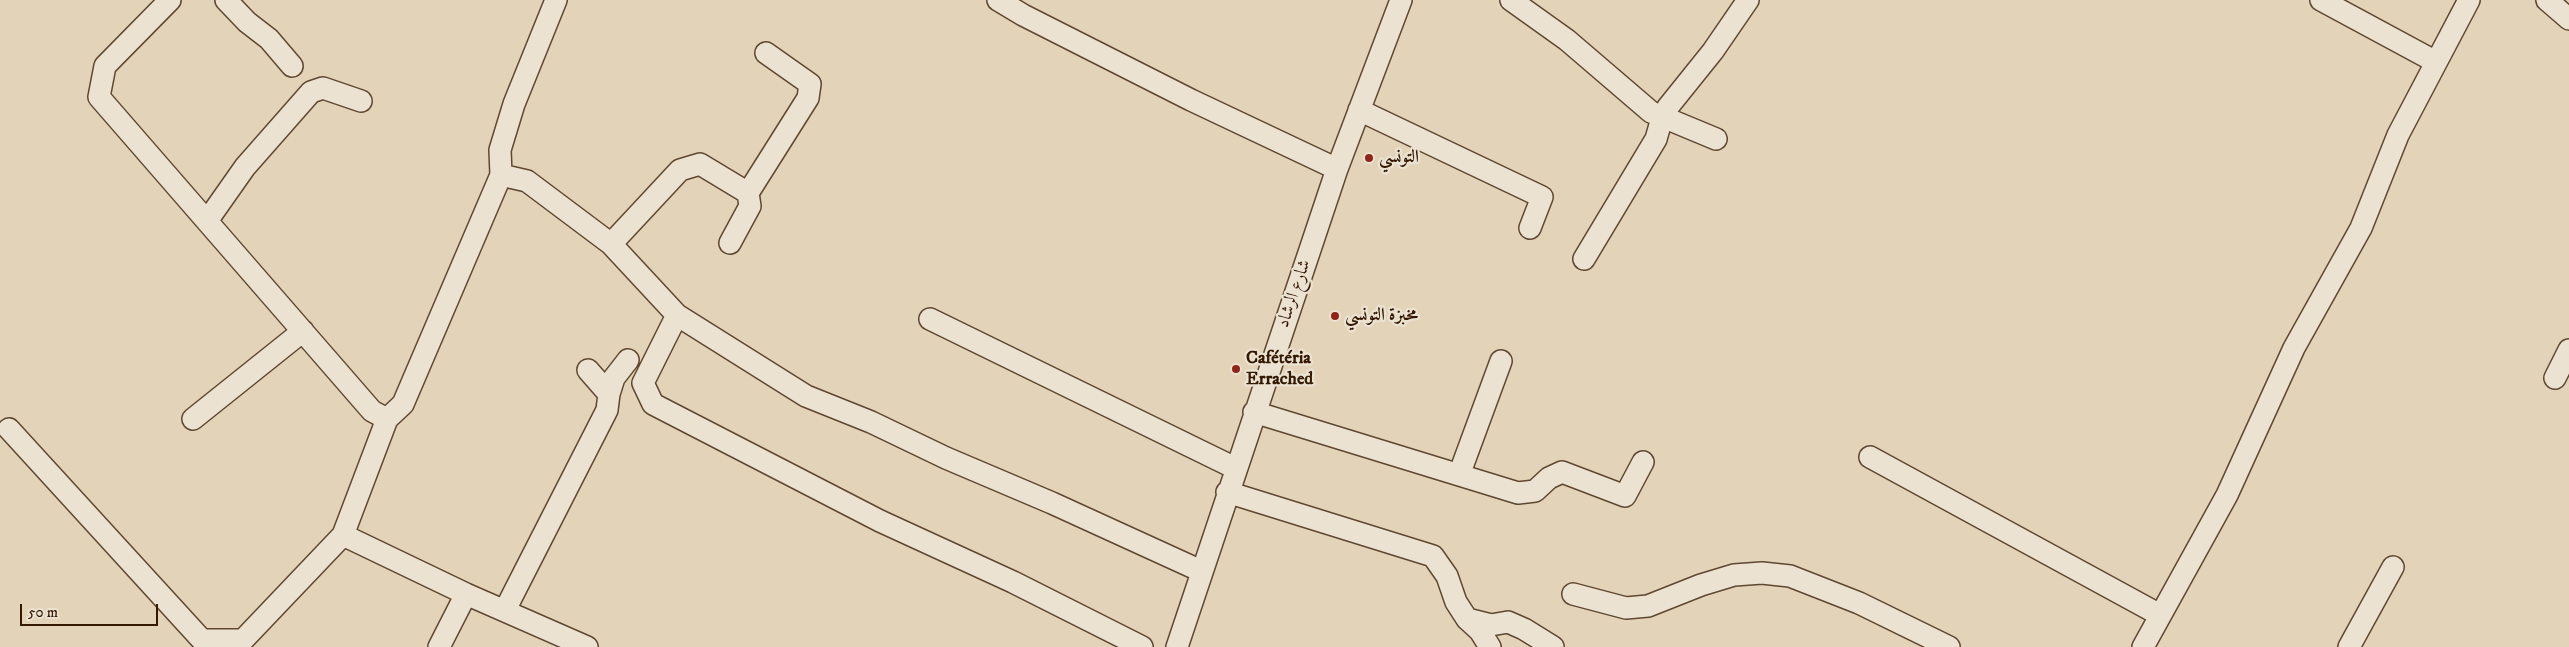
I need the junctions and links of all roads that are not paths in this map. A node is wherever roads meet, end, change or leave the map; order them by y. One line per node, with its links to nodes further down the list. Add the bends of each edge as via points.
1 (170, 0): 22 (street, via 105,66 99,97)
2 (226, 0): 14 (street, via 269,39)
3 (556, 0): 20 (street, via 514,104 500,150)
4 (998, 0): 19 (street, via 1023,16)
5 (1401, 0): 16 (street, شارع الرشاد)
6 (1511, 0): 17 (street, via 1567,40 1650,112)
7 (1748, 0): 17 (street)
8 (2321, 0): 13 (street)
9 (2469, 0): 13 (street)
10 (2547, 0): 11 (street)
11 (2569, 19)
12 (766, 53): 21 (street, via 810,84 808,98)
13 (2436, 62): 51 (street, via 2387,160 2351,248 2294,348 2228,494)
14 (292, 66)
15 (361, 101): 22 (street, via 323,88 311,92 245,167)
16 (1359, 110): 19 (street, شارع الرشاد); 23 (street, via 1542,198)
17 (1662, 118): 18 (street); 26 (street, via 1656,139)
18 (1716, 140)
19 (1337, 169): 36 (street, شارع الرشاد)
20 (502, 175): 25 (street, via 527,181); 37 (street, via 403,404)
21 (748, 193): 24 (street, via 750,206); 25 (street, via 700,164 680,170)
22 (207, 221): 29 (street)
23 (1530, 228)
24 (730, 243)
25 (611, 244): 27 (street)
26 (1584, 260)
27 (677, 315): 47 (street, via 806,396); 55 (street, via 643,383 653,404 880,521 1013,582)
28 (930, 319): 42 (street)
29 (303, 331): 37 (street, via 372,411); 38 (street)
30 (2569, 350): 34 (street)
31 (628, 360): 35 (street, via 614,378)
32 (1501, 361): 43 (street)
33 (588, 370): 35 (street)
34 (2554, 378)
35 (609, 394): 50 (street, via 606,410)
36 (1254, 412): 42 (street, شارع الرشاد); 43 (street)
37 (387, 418): 45 (street)
38 (193, 420)
39 (9, 429): 45 (street, via 202,640 243,640)
40 (1870, 457): 51 (street)
41 (1643, 462): 43 (street, via 1625,496 1562,472 1549,478 1535,491 1518,493)
42 (1235, 468): 44 (street, شارع الرشاد)
43 (1459, 475)
44 (1227, 492): 47 (street, شارع الرشاد); 52 (street, via 1434,556)
45 (343, 535): 48 (street)
46 (2393, 567): 61 (street)
47 (1201, 571): 56 (street, شارع الرشاد)
48 (466, 594): 50 (street); 53 (street)
49 (1574, 594): 59 (street, via 1626,608 1648,606 1734,576 1762,573 1790,576 1859,603)
50 (505, 610): 54 (street)
51 (2160, 615): 60 (street)
52 (1467, 618): 57 (street); 58 (street, via 1491,625 1508,622)
53 (439, 647)
54 (587, 647)
55 (1142, 647)
56 (1176, 647)
57 (1490, 647)
58 (1554, 647)
59 (1949, 647)
60 (2143, 647)
61 (2349, 647)

